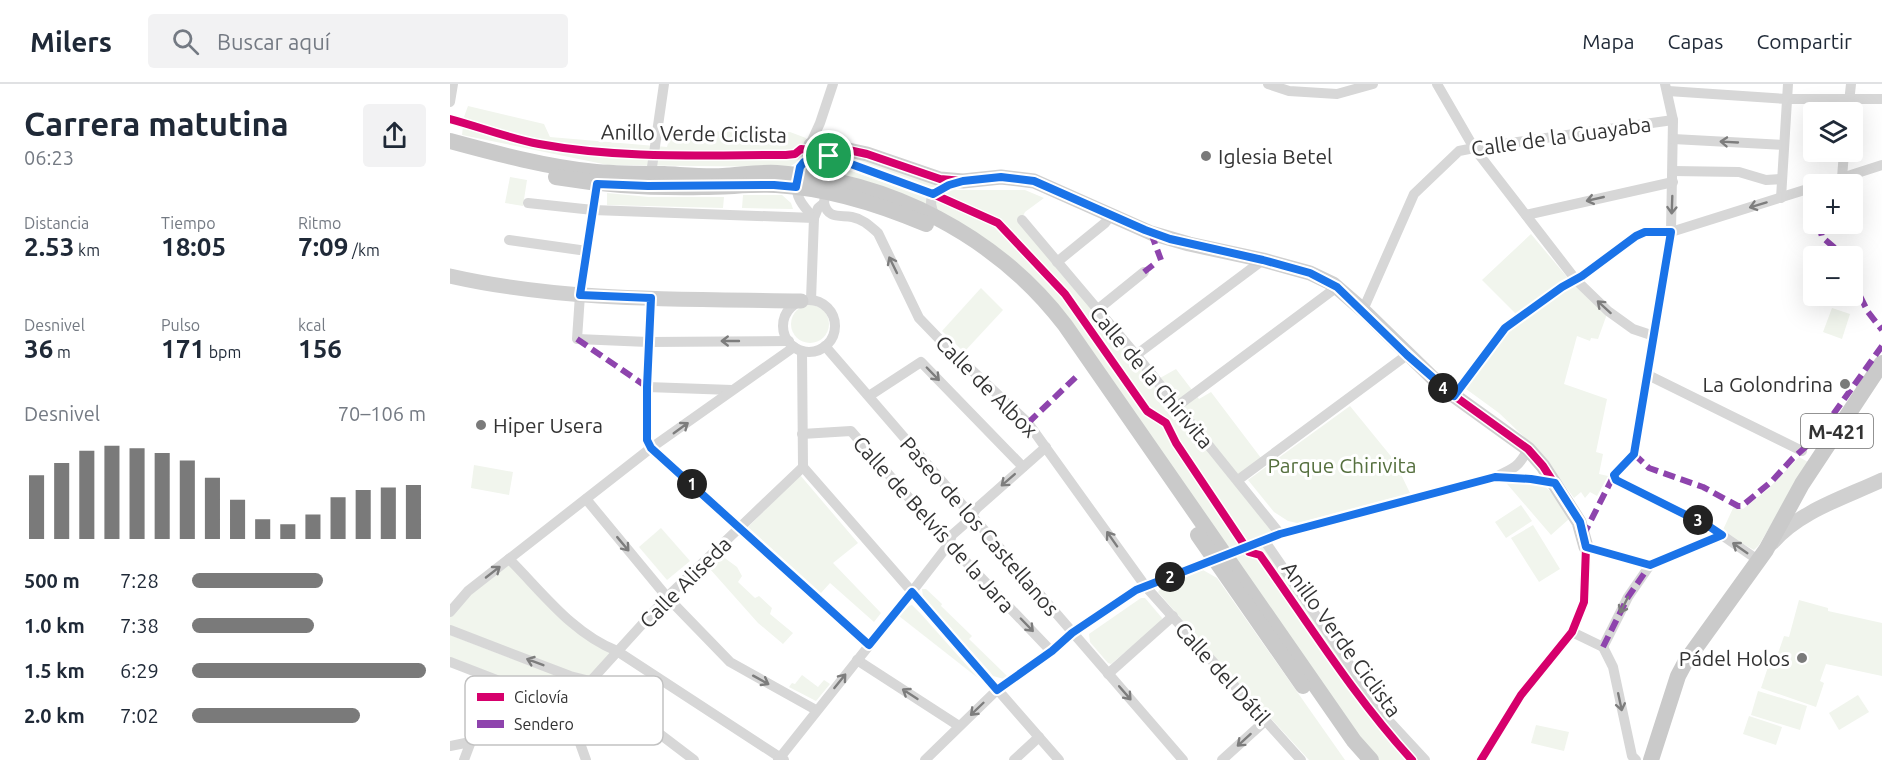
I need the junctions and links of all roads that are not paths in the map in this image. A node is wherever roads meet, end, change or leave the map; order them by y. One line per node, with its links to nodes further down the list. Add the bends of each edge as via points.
1 (453, 84): 14 (street)
2 (664, 84): 25 (street)
3 (833, 84): 20 (street, via 820,123)
4 (1268, 84): 5 (street, via 1289,91 1337,94)
5 (1373, 84)
6 (1437, 84): 21 (street)
7 (1788, 84): 12 (street)
8 (1851, 84): 11 (street)
9 (1667, 88): 10 (street); 16 (street)
10 (1719, 89): 12 (street)
11 (1849, 98): 12 (street); 13 (street); 15 (street)
12 (1787, 99): 19 (street)
13 (1882, 99)
14 (450, 102)
15 (1849, 102)
16 (1673, 120): 17 (street); 21 (street, Calle de la Guayaba)
17 (1673, 139): 19 (street, one-way to 17); 27 (street)
18 (450, 141): 25 (main road, via 557,166)
19 (1784, 145): 29 (street)
20 (819, 146): 22 (street); 31 (street); 33 (street)
21 (1474, 148): 40 (street); 56 (street, Calle de la Guayaba, via 1459,152 1414,194)
22 (844, 149): 30 (street, via 940,179); 33 (street, via 830,154)
23 (450, 153): 32 (main road)
24 (1882, 165): 26 (street)
25 (651, 174): 28 (main road)
26 (1854, 174)
27 (1673, 177): 29 (street, via 1739,172 1766,180); 40 (street, one-way to 40); 43 (street, one-way to 43)
28 (775, 179): 31 (main road, via 790,191); 31 (main road, via 790,171); 32 (main road, via 700,187)
29 (1782, 179): 36 (street)
30 (963, 181): 39 (street, via 1001,177 1034,181); 41 (street, via 933,194 930,200)
31 (800, 183): 33 (main road); 33 (street); 33 (street, via 814,161)
32 (597, 184): 38 (street)
33 (823, 191): 34 (main road); 34 (main road); 38 (street, Calle de Albox); 54 (street); 71 (street, Calle de Albox, one-way to 33, via 1028,423 919,318 878,233 854,217 828,212)
34 (849, 191): 41 (main road, via 908,204); 92 (main road, via 933,227 966,246 1023,293 1058,330)
35 (1803, 191): 36 (street)
36 (1781, 198): 43 (street, one-way to 43)
37 (528, 202): 38 (street, Calle de Albox)
38 (593, 210): 45 (street)
39 (1111, 215): 46 (street, via 1170,239); 47 (street)
40 (1526, 215): 50 (street)
41 (936, 218): 92 (main road, via 999,256 1050,305)
42 (1022, 220): 47 (street, Calle de la Chirivita)
43 (1671, 232): 50 (street, via 1636,236); 57 (street)
44 (509, 240): 45 (street)
45 (587, 251): 52 (street)
46 (1263, 260): 51 (street, via 1310,273); 61 (street)
47 (1057, 262): 55 (street, Calle de la Chirivita)
48 (1144, 273): 55 (street)
49 (450, 276): 52 (street)
50 (1576, 280): 57 (street, one-way to 50, via 1608,311); 68 (street, via 1505,328)
51 (1337, 287): 56 (street); 69 (street)
52 (580, 295): 53 (street); 58 (street, via 577,339)
53 (651, 298): 54 (street); 58 (street)
54 (806, 300): 59 (street, via 794,305 784,318 783,326); 60 (street, via 824,304 834,320 834,334)
55 (1097, 310): 61 (street, Calle de la Chirivita)
56 (1363, 310): 62 (street)
57 (1654, 336): 64 (street)
58 (648, 342): 59 (street, one-way to 58); 65 (street)
59 (795, 346): 60 (street, via 811,351); 66 (street); 70 (street)
60 (825, 346): 67 (street, Paseo de los Castellanos)
61 (1136, 355): 69 (street, Calle de la Chirivita)
62 (1407, 355): 68 (street); 80 (street)
63 (1882, 363): 91 (main road, M-421)
64 (1648, 375): 74 (street); 87 (street, via 1634,454 1614,475 1616,480)
65 (647, 387): 66 (street); 72 (street, via 647,440)
66 (732, 390): 72 (street, one-way to 66)
67 (868, 396): 75 (street, one-way to 75, via 921,362); 84 (street, Paseo de los Castellanos)
68 (1454, 396): 73 (street)
69 (1176, 407): 80 (street, Calle de la Chirivita)
70 (802, 434): 77 (street); 90 (street, Calle de Belvís de la Jara, via 851,432)
71 (1046, 447): 75 (street); 95 (street, Calle de Albox, one-way to 71)
72 (651, 448): 83 (street); 85 (street)
73 (1528, 449): 76 (street); 78 (street, via 1516,468)
74 (1802, 451)
75 (1023, 466): 84 (street, one-way to 84)
76 (1543, 466): 79 (street); 82 (street)
77 (803, 467): 85 (street, Calle Aliseda); 96 (street)
78 (1495, 477): 79 (street); 86 (street)
79 (1531, 479): 82 (street)
80 (1238, 480): 86 (street, Calle de la Chirivita)
81 (1882, 480): 91 (street, via 1804,516 1778,536)
82 (1555, 483): 89 (street, via 1580,522)
83 (586, 499): 93 (street); 97 (street, one-way to 97)
84 (971, 515): 90 (street, via 952,535); 102 (street, Paseo de los Castellanos)
85 (740, 527): 97 (street, Calle Aliseda); 103 (street)
86 (1280, 534): 88 (street)
87 (1722, 535): 91 (street, one-way to 87); 94 (street)
88 (1264, 540): 92 (street); 137 (street, via 1387,719)
89 (1585, 542): 94 (street); 101 (street, via 1584,602)
90 (949, 544): 96 (street); 106 (street, Calle de Belvís de la Jara, one-way to 106)
91 (1762, 555): 140 (main road, M-421, via 1686,661)
92 (1219, 557): 95 (street); 135 (main road); 136 (main road)
93 (509, 559): 98 (street, one-way to 93, via 468,591); 105 (street, via 555,610 602,645)
94 (1650, 565): 104 (street, one-way to 104, via 1628,597)
95 (1146, 587): 99 (street, Calle del Dátil); 102 (street)
96 (912, 592): 103 (street); 115 (street)
97 (667, 597): 105 (street, Calle Aliseda); 116 (street, one-way to 116, via 730,662)
98 (450, 612)
99 (1173, 616): 109 (street); 117 (street, Calle del Dátil)
100 (450, 630): 111 (street, one-way to 100)
101 (1572, 632): 104 (street); 138 (street, via 1521,695)
102 (1072, 633): 106 (street); 109 (street, Paseo de los Castellanos)
103 (869, 645): 107 (street)
104 (1603, 647): 139 (street, one-way to 139, via 1612,667)
105 (617, 651): 112 (street, Calle Aliseda); 113 (street)
106 (1052, 651): 115 (street)
107 (857, 660): 116 (street, one-way to 107); 118 (street, one-way to 107)
108 (450, 662): 110 (street)
109 (1108, 674): 132 (street, Paseo de los Castellanos, one-way to 132)
110 (484, 676)
111 (570, 676)
112 (594, 676)
113 (655, 676)
114 (663, 681): 125 (street)
115 (997, 690): 118 (street, one-way to 118); 120 (street)
116 (816, 710): 125 (street)
117 (1265, 721): 133 (street, one-way to 133); 134 (street, Calle del Dátil)
118 (959, 726): 129 (street)
119 (663, 736): 128 (street)
120 (1039, 737): 130 (street); 131 (street)
121 (465, 743): 124 (street)
122 (469, 745): 126 (street)
123 (580, 745): 127 (street)
124 (450, 746)
125 (781, 759)
126 (464, 760)
127 (585, 760)
128 (694, 760)
129 (926, 760)
130 (1014, 760)
131 (1059, 760)
132 (1183, 760)
133 (1222, 760)
134 (1301, 760)
135 (1356, 760)
136 (1371, 760)
137 (1425, 760)
138 (1481, 760)
139 (1636, 760)
140 (1651, 760)

